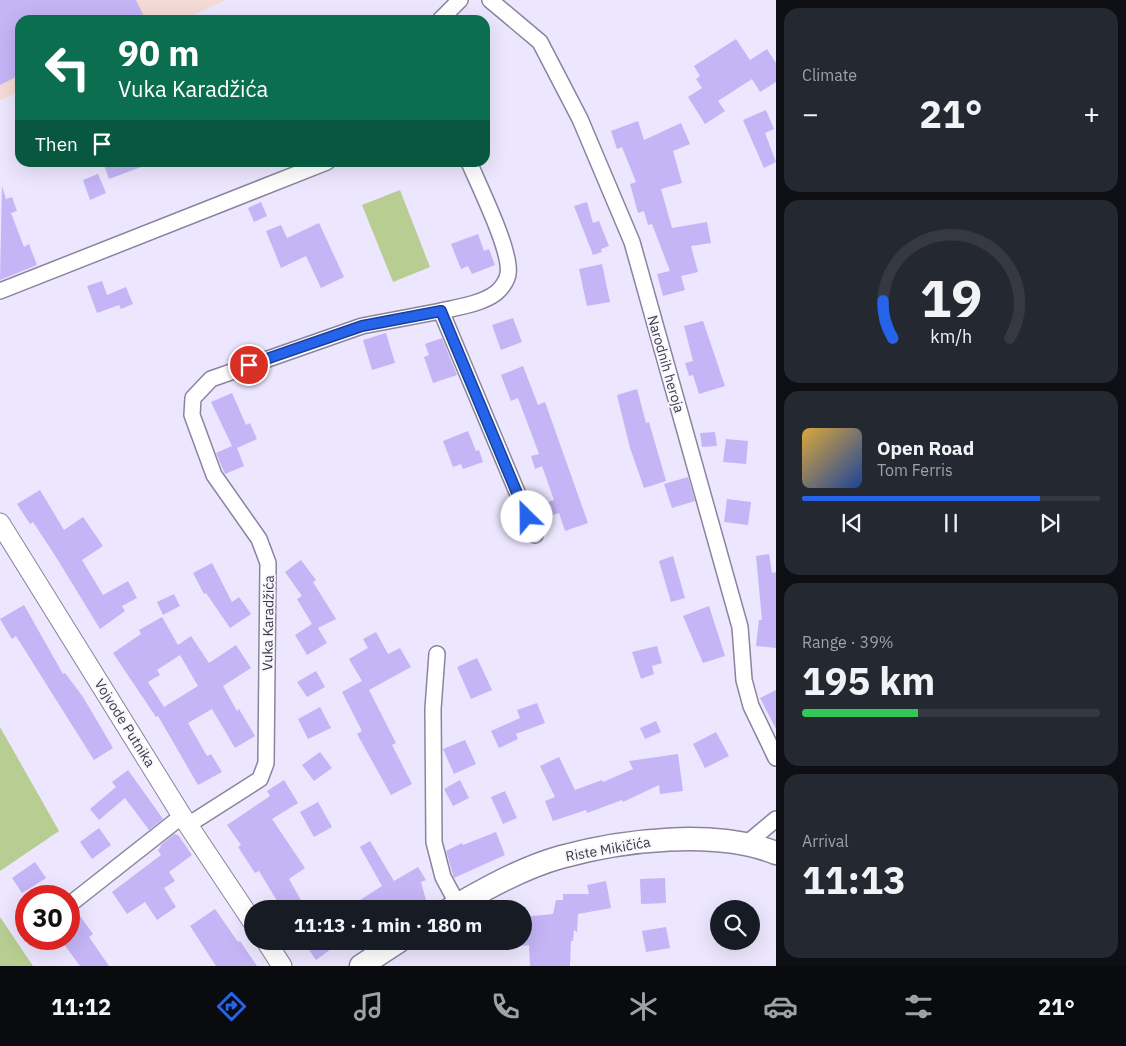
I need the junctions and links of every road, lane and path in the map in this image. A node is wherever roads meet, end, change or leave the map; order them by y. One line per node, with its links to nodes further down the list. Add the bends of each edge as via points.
1 (460, 0): 3 (street)
2 (490, 0): 11 (street, Narodnih heroja, via 540,42 580,119 632,242 740,627 744,680 750,706)
3 (445, 15)
4 (314, 167): 6 (street)
5 (471, 167): 7 (street, Vuka Karadžića, via 506,253 508,274 495,294)
6 (0, 291)
7 (441, 311): 9 (street); 13 (street, Vuka Karadžića, via 362,326 212,378 194,398 192,415 214,475 259,539 268,563 267,734 266,763 260,779)
8 (0, 523): 13 (street, Vojvode Putnika)
9 (535, 535)
10 (437, 654): 17 (street, via 433,710 434,842)
11 (776, 758)
12 (776, 819): 14 (street)
13 (185, 821): 16 (street, Vuka Karadžića); 19 (street, Vojvode Putnika)
14 (745, 845): 15 (main road, Riste Mikičića); 18 (main road, Riste Mikičića, via 700,839 659,840 560,857 497,882)
15 (776, 853)
16 (80, 897)
17 (452, 900)
18 (466, 900)
19 (244, 909)
20 (272, 950): 22 (street)
21 (385, 950): 23 (main road)
22 (282, 966)
23 (361, 966)

